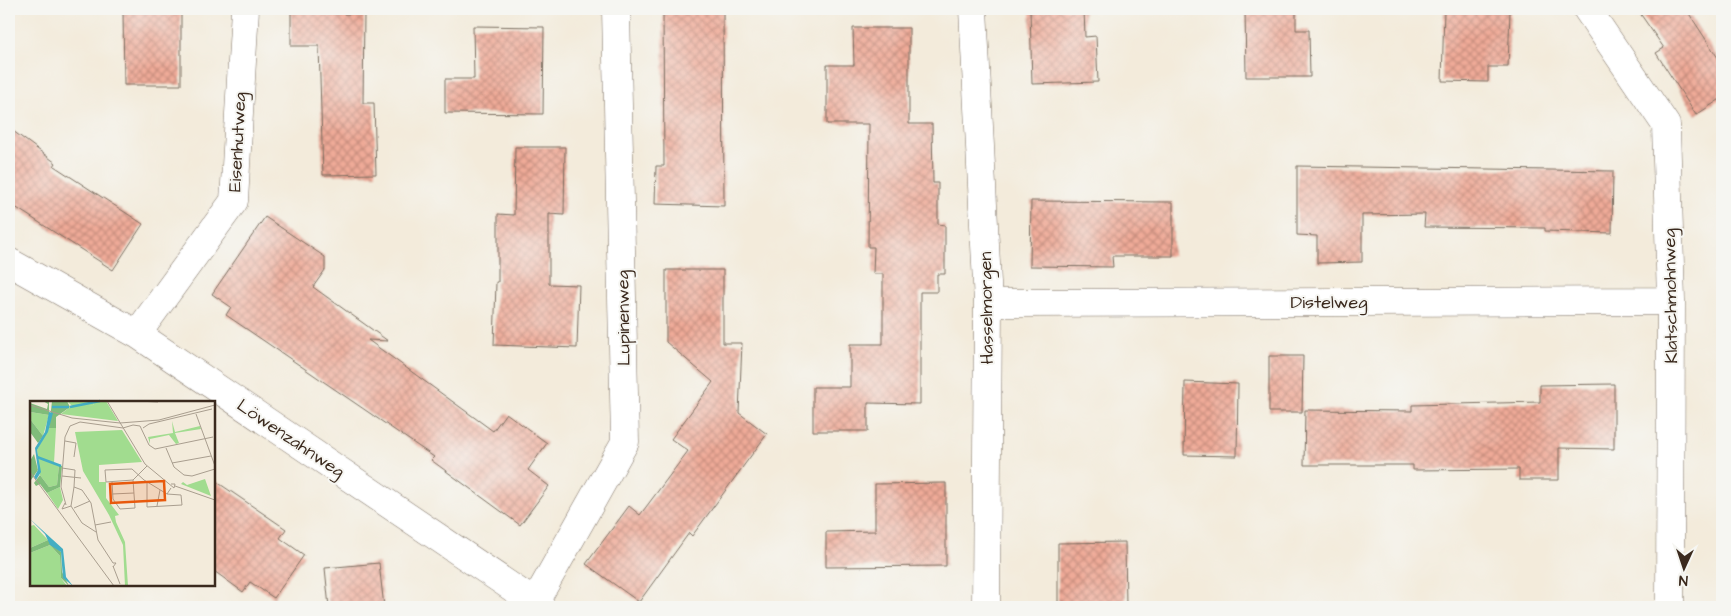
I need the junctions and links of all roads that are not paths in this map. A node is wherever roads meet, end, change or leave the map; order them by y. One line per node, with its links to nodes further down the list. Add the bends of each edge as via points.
1 (244, 9): 8 (street, Eisenhutweg, via 234,201)
2 (616, 9): 9 (street, Lupinenweg, via 626,442)
3 (973, 9): 7 (street, Hasselmorgen)
4 (1587, 9): 6 (street, Klatschmohnweg, via 1666,124)
5 (9, 262): 8 (street, Löwenzahnweg)
6 (1671, 301): 7 (street, Distelweg); 11 (street, Klatschmohnweg)
7 (988, 304): 10 (street, Hasselmorgen)
8 (137, 334): 9 (street, Löwenzahnweg)
9 (538, 605)
10 (986, 607)
11 (1670, 607)

